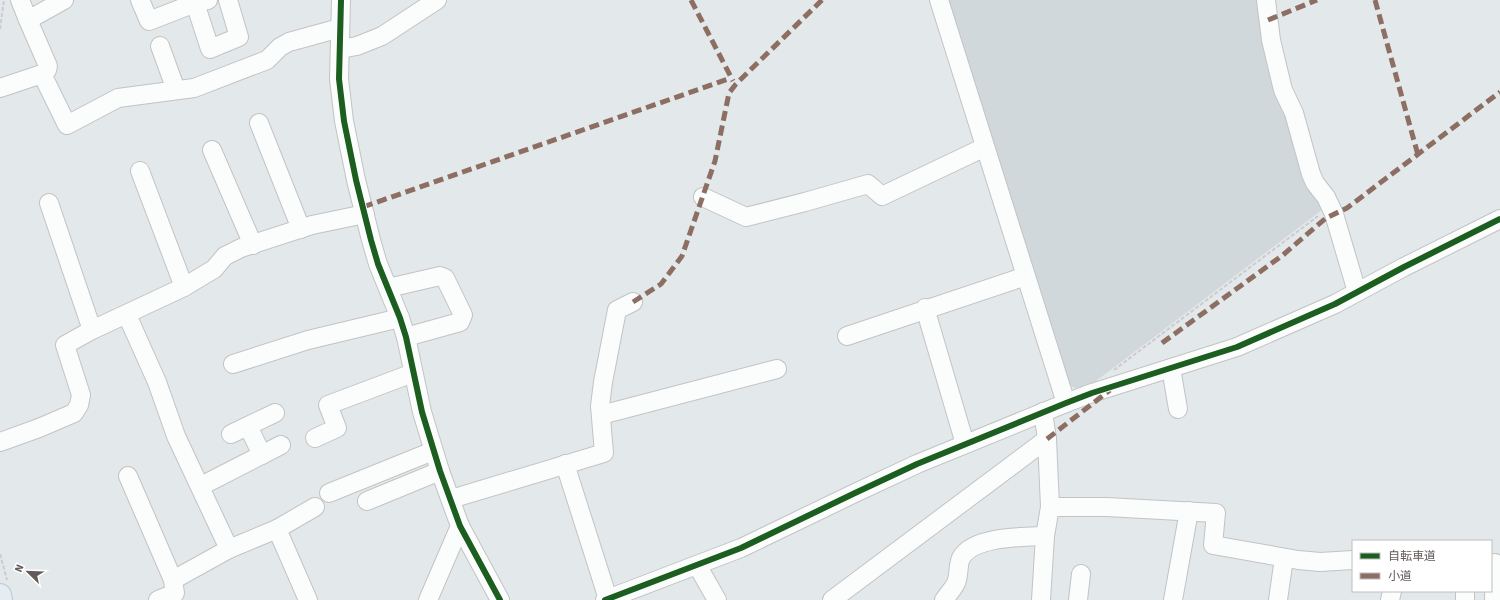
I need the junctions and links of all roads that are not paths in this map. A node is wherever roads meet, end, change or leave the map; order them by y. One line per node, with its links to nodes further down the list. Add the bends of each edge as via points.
1 (20, 0): 10 (street)
2 (64, 0): 10 (street)
3 (140, 0): 9 (street, via 149,20)
4 (228, 0): 9 (street, via 239,37 210,49)
5 (341, 0): 11 (street)
6 (437, 0): 13 (street, via 382,36 357,46)
7 (939, 0): 18 (street)
8 (1266, 0): 30 (street, via 1271,40 1283,90 1294,113 1315,183 1326,196 1334,214)
9 (202, 1)
10 (28, 20): 14 (street, via 48,66)
11 (340, 28): 13 (street); 16 (street, via 289,42 266,60 194,88)
12 (160, 46): 16 (street)
13 (340, 49): 23 (street, via 339,79 344,121)
14 (42, 74): 15 (street); 16 (street, via 67,125 118,98)
15 (0, 88)
16 (176, 90)
17 (259, 123): 25 (street)
18 (985, 147): 21 (street, via 882,196 868,184 746,217); 27 (street)
19 (212, 150): 26 (street)
20 (140, 171): 28 (street)
21 (702, 197)
22 (49, 204): 35 (street)
23 (365, 214): 25 (street); 29 (street, via 378,264)
24 (1500, 219): 30 (street)
25 (301, 229): 26 (street)
26 (253, 245): 28 (street, via 225,256 214,269)
27 (1026, 276): 32 (street); 42 (street)
28 (184, 287): 33 (street)
29 (388, 288): 34 (street); 37 (street, via 440,276 445,278 463,315 460,322)
30 (1357, 292): 39 (street, via 1236,348)
31 (633, 302): 46 (street, via 617,310 602,382)
32 (925, 308): 36 (street); 52 (street)
33 (127, 315): 35 (street); 59 (street, via 157,382 176,436)
34 (400, 318): 37 (street); 38 (street, via 308,340)
35 (92, 330): 51 (street, via 65,345 81,395 74,413)
36 (847, 336)
37 (406, 337): 41 (street)
38 (233, 364)
39 (1171, 368): 42 (street); 43 (street)
40 (777, 369): 46 (street)
41 (413, 373): 49 (street, via 328,405 337,428); 54 (street)
42 (1066, 403): 44 (street)
43 (1178, 409)
44 (1043, 412): 50 (street); 52 (street)
45 (275, 413): 47 (street)
46 (601, 415): 56 (street, via 604,453)
47 (248, 426): 48 (street); 55 (street)
48 (231, 434)
49 (315, 438)
50 (1047, 439): 64 (street); 82 (street)
51 (0, 442)
52 (965, 444): 73 (street, via 855,493 742,548)
53 (281, 445): 55 (street)
54 (434, 451): 57 (street); 60 (street)
55 (262, 455): 59 (street)
56 (566, 464): 61 (street); 76 (street)
57 (440, 471): 61 (street); 62 (street)
58 (128, 476): 75 (street)
59 (201, 486): 69 (street)
60 (329, 492)
61 (451, 499): 66 (street)
62 (367, 501)
63 (315, 507): 67 (street)
64 (1050, 507): 65 (street); 68 (street)
65 (1189, 511): 70 (street, via 1216,513 1213,545); 86 (street)
66 (460, 526): 79 (street); 80 (street)
67 (277, 529): 69 (street); 78 (street)
68 (1045, 536): 83 (street, via 1014,537 980,543 966,551 961,559 957,581); 84 (street)
69 (229, 549): 75 (street)
70 (1284, 558): 71 (street, via 1320,562); 87 (street)
71 (1352, 560)
72 (1495, 563): 88 (street)
73 (697, 565): 76 (street); 81 (street)
74 (1081, 574): 85 (street)
75 (173, 580): 77 (street, via 175,593)
76 (606, 599)
77 (158, 600)
78 (308, 600)
79 (428, 600)
80 (500, 600)
81 (717, 600)
82 (832, 600)
83 (944, 600)
84 (1041, 600)
85 (1078, 600)
86 (1173, 600)
87 (1278, 600)
88 (1494, 600)

